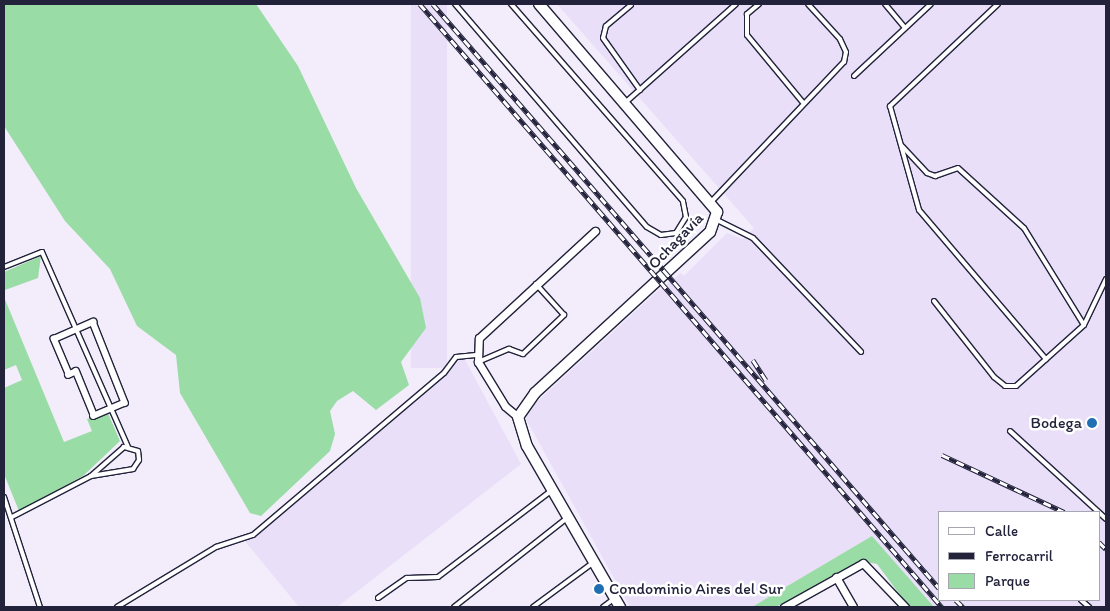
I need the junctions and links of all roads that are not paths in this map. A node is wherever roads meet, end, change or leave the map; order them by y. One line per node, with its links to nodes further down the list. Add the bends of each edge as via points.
1 (455, 4): 2 (lane, via 647,227 661,235 676,233 686,217 683,201)
2 (511, 4)
3 (539, 4): 14 (main road, Ochagavía)
4 (736, 4): 13 (lane)
5 (759, 4): 15 (lane, via 747,14 747,35)
6 (808, 4): 15 (lane, via 846,52 844,62)
7 (885, 4): 11 (lane)
8 (931, 4): 11 (lane)
9 (998, 4): 16 (lane, via 890,106)
10 (631, 5): 13 (lane, via 606,26 603,38)
11 (905, 28): 12 (lane)
12 (854, 76)
13 (640, 90): 14 (lane)
14 (626, 103): 17 (main road, Ochagavía)
15 (804, 104): 17 (lane)
16 (901, 144): 24 (lane, via 927,173 935,176 958,168 1024,228); 28 (lane, via 919,210)
17 (712, 201): 18 (main road, Ochagavía)
18 (717, 220): 26 (lane, via 753,238); 30 (main road, Ochagavía, via 681,260 526,401)
19 (595, 231): 22 (street)
20 (4, 267): 25 (lane, via 42,252)
21 (1106, 279): 24 (lane)
22 (536, 284): 27 (street, via 483,331); 27 (lane, via 564,315 523,354 509,349)
23 (934, 301): 28 (lane, via 1005,386 1016,386)
24 (1084, 325): 28 (lane)
25 (78, 328): 29 (lane); 29 (street, via 93,322 125,403); 29 (street, via 54,338 69,375 76,372 94,416)
26 (861, 352)
27 (477, 358): 30 (street, via 505,406); 45 (lane, via 456,357 444,373 253,535 216,547)
28 (1046, 359)
29 (112, 409): 32 (lane)
30 (518, 417): 34 (main road, via 519,432)
31 (1010, 431): 36 (lane)
32 (128, 447): 33 (lane); 33 (lane, via 138,451 139,460 132,470)
33 (91, 476): 37 (lane)
34 (552, 490): 38 (main road); 41 (lane, via 438,577 407,578)
35 (4, 497): 37 (lane)
36 (1097, 511)
37 (12, 517): 44 (lane)
38 (568, 517): 39 (main road); 46 (lane)
39 (594, 562): 42 (main road); 47 (lane)
40 (836, 577): 43 (street); 50 (street); 51 (street, via 858,564 868,565)
41 (378, 598)
42 (617, 603): 48 (lane)
43 (793, 605): 49 (street)
44 (40, 607)
45 (117, 607)
46 (454, 607)
47 (533, 607)
48 (602, 607)
49 (784, 607)
50 (854, 607)
51 (905, 607)

